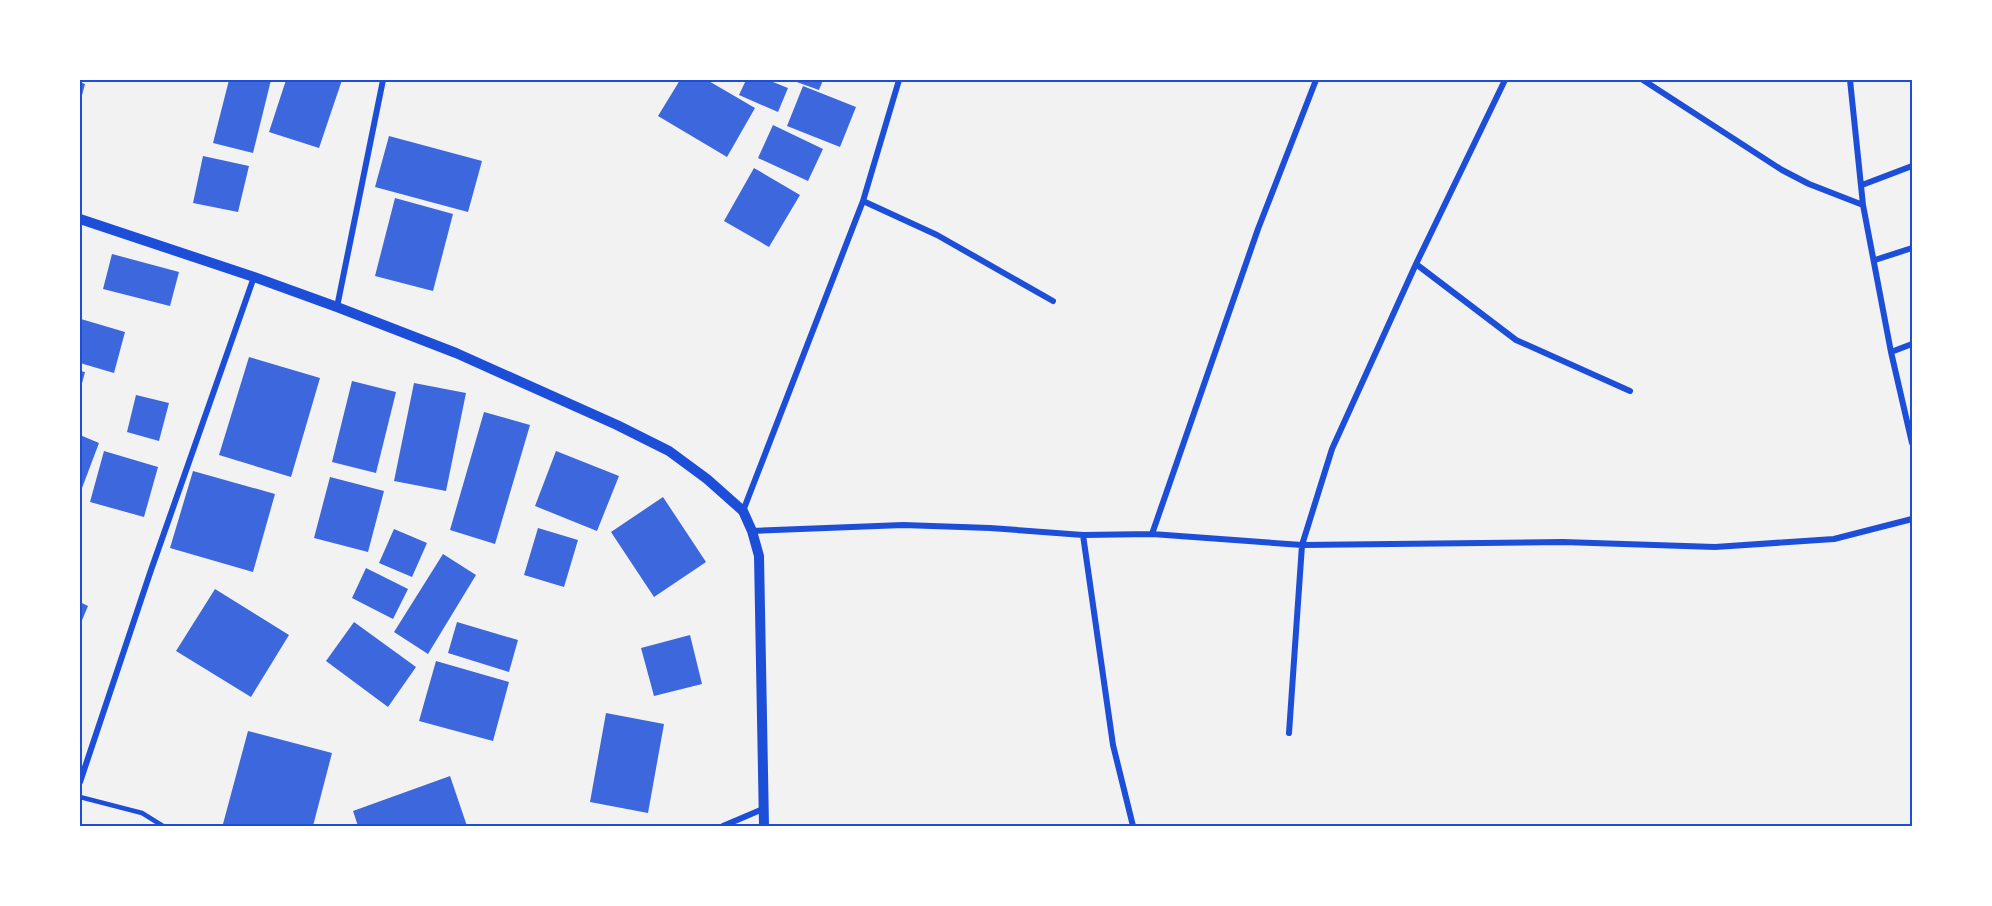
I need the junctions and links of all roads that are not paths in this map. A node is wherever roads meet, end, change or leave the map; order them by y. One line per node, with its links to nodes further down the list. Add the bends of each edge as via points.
1 (384, 80): 17 (street)
2 (899, 80): 9 (street)
3 (1316, 80): 25 (street, via 1258,229)
4 (1505, 80): 14 (street)
5 (1643, 80): 10 (street, via 1782,170)
6 (1850, 80): 8 (street)
7 (1912, 166): 8 (street)
8 (1862, 186): 10 (street)
9 (863, 201): 16 (street, via 937,235); 22 (street)
10 (1863, 205): 13 (street)
11 (80, 219): 15 (street)
12 (1912, 248): 13 (street)
13 (1875, 260): 19 (street)
14 (1416, 264): 20 (street, via 1516,340); 27 (street, via 1332,449)
15 (254, 277): 17 (street); 29 (street)
16 (1053, 301)
17 (337, 307): 22 (street, via 546,392 669,451)
18 (1912, 344): 19 (street)
19 (1892, 352): 21 (street)
20 (1630, 391)
21 (1912, 443)
22 (743, 511): 24 (street)
23 (1912, 519): 27 (street, via 1834,539 1715,547 1563,542)
24 (752, 531): 26 (street, via 903,525); 31 (street, via 759,556)
25 (1152, 534): 26 (street); 27 (street)
26 (1083, 535): 35 (street, via 1113,745)
27 (1302, 545): 28 (street)
28 (1289, 734)
29 (80, 782)
30 (80, 797): 32 (lane, via 142,813)
31 (763, 808): 33 (street); 34 (street)
32 (163, 826)
33 (723, 826)
34 (764, 826)
35 (1134, 826)

